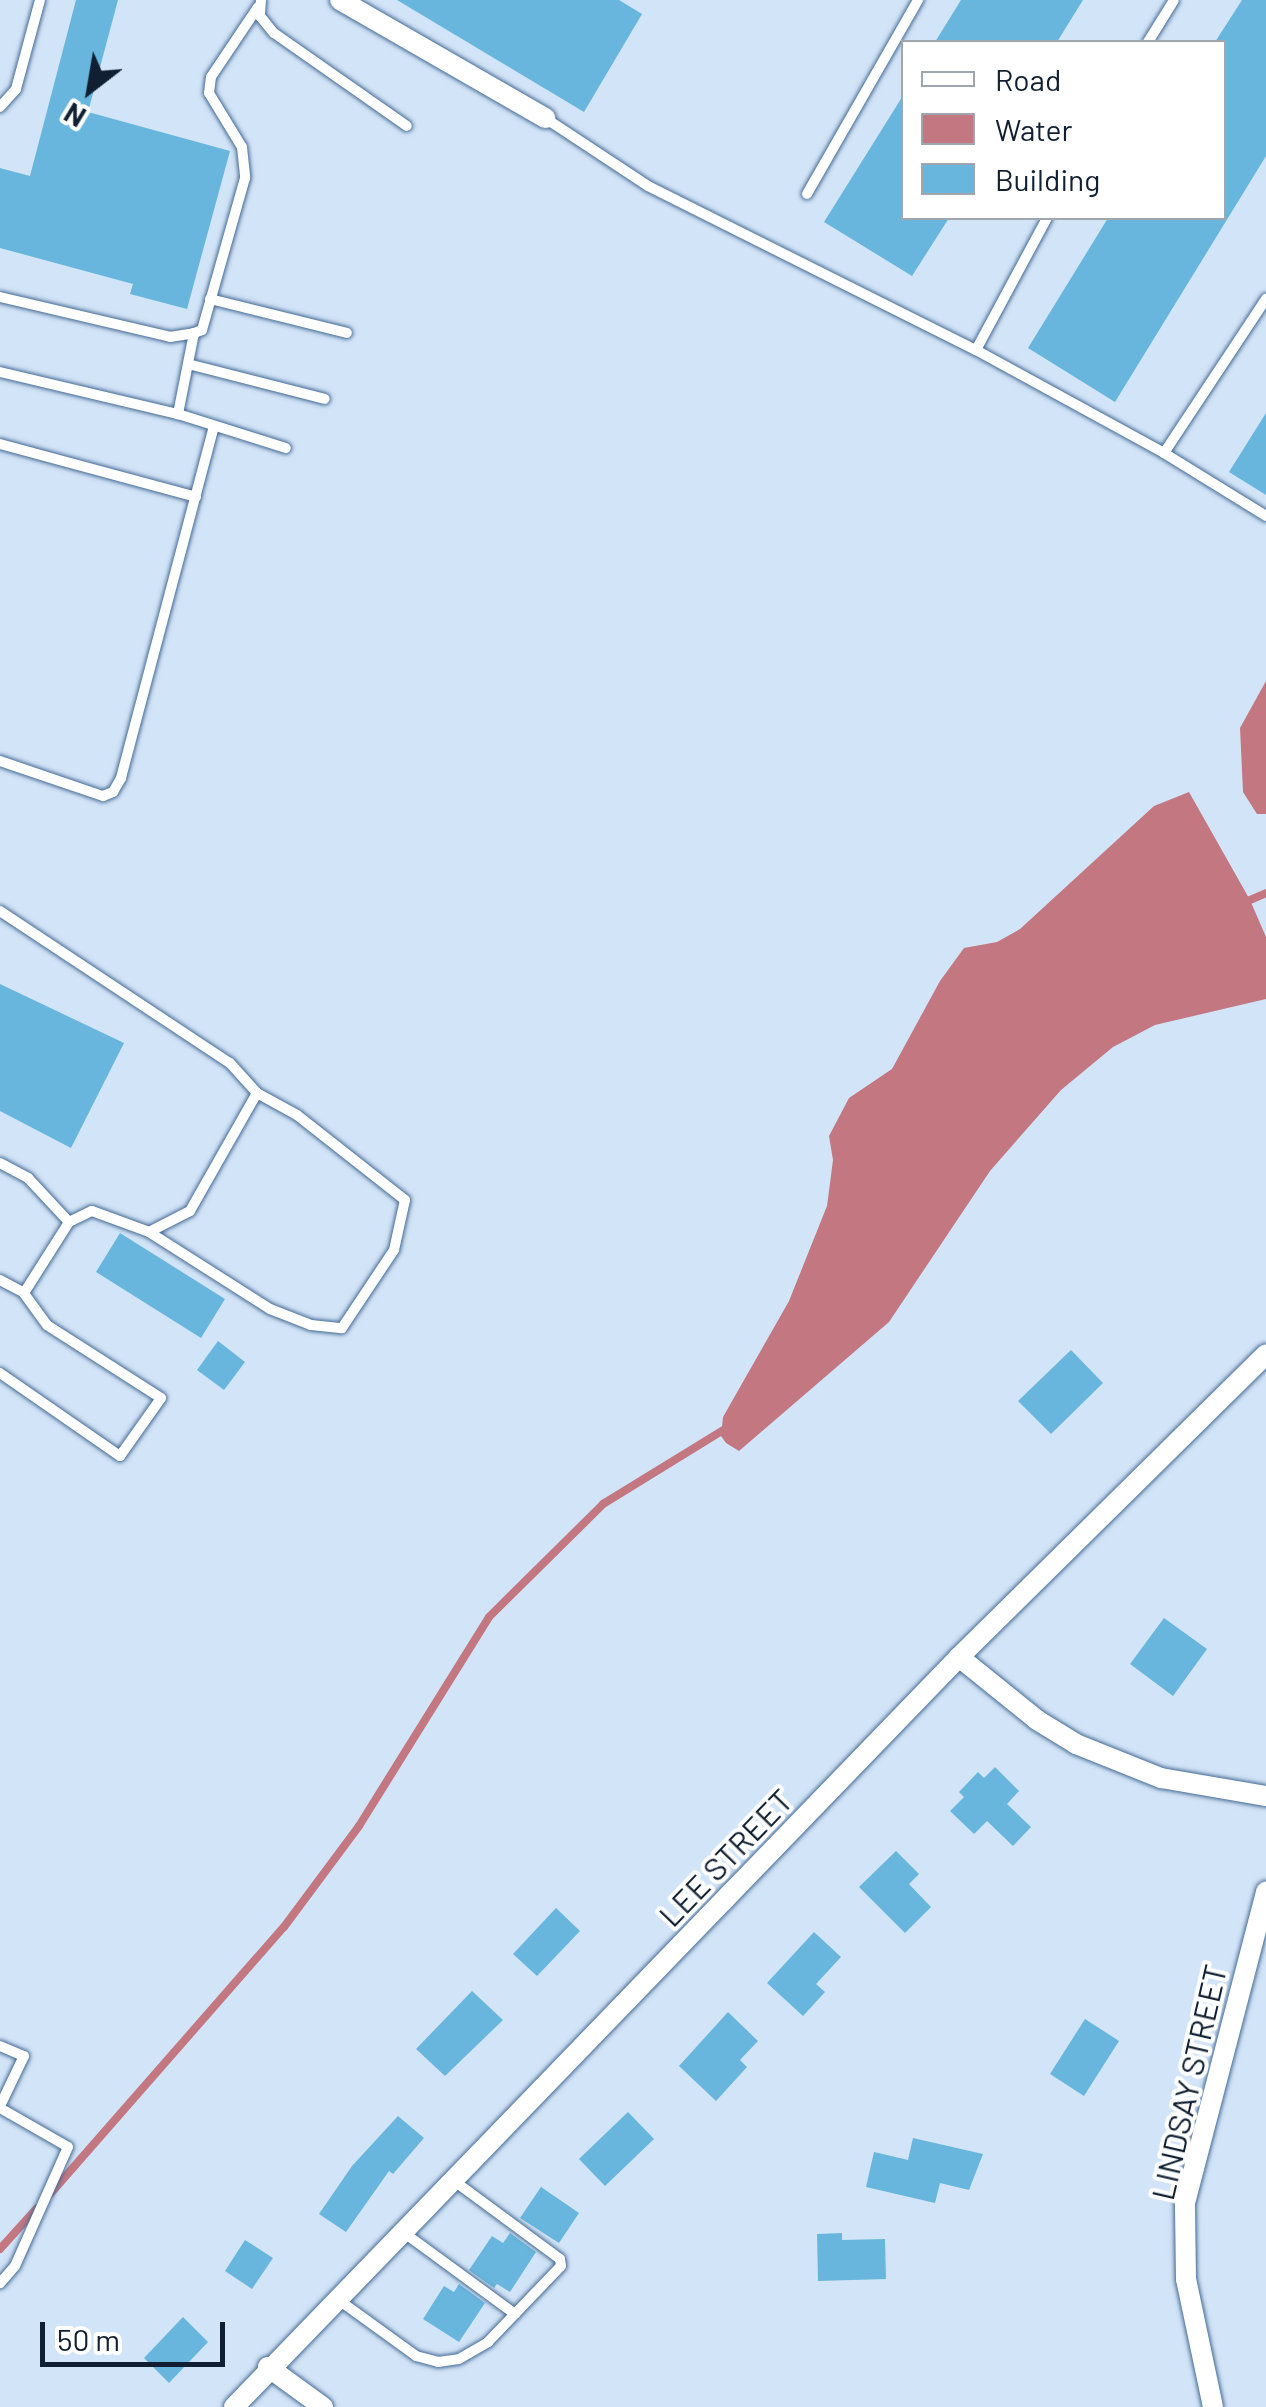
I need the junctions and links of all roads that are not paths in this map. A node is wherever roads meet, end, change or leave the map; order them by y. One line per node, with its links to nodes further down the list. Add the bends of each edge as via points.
1 (40, 0): 7 (lane, via 16,89)
2 (340, 0): 8 (street)
3 (918, 0): 10 (lane)
4 (1174, 0): 6 (lane)
5 (260, 3): 9 (lane, via 260,16 274,32); 14 (lane, via 211,77 209,93 245,160 245,178)
6 (1149, 40)
7 (0, 108)
8 (545, 118): 17 (lane, via 648,186)
9 (407, 126)
10 (807, 194)
11 (1046, 220): 17 (lane)
12 (0, 297): 15 (lane, via 170,336)
13 (1266, 298): 25 (lane)
14 (210, 299): 15 (lane, via 202,330); 16 (lane)
15 (194, 333): 18 (lane)
16 (347, 333)
17 (976, 350): 25 (lane)
18 (188, 364): 20 (lane); 21 (lane)
19 (0, 372): 21 (lane)
20 (325, 400)
21 (178, 414): 22 (lane)
22 (214, 426): 24 (lane); 26 (lane)
23 (0, 444): 26 (lane)
24 (286, 448)
25 (1164, 453): 27 (lane)
26 (196, 498): 28 (lane, via 112,792 103,796)
27 (1266, 516)
28 (0, 760)
29 (0, 911): 30 (lane, via 230,1063)
30 (257, 1093): 33 (lane, via 190,1211); 33 (lane, via 297,1115 405,1200 394,1250 342,1328 270,1310)
31 (0, 1163): 32 (lane, via 28,1178)
32 (69, 1222): 33 (lane, via 92,1211); 35 (lane)
33 (148, 1232)
34 (0, 1280): 35 (lane)
35 (24, 1293): 37 (lane, via 47,1324 161,1398 120,1456)
36 (1266, 1354): 38 (street, LEE STREET)
37 (0, 1373)
38 (959, 1657): 39 (street, via 1076,1744 1162,1778); 43 (street, LEE STREET)
39 (1266, 1796)
40 (1266, 1891): 51 (street, LINDSAY STREET, via 1185,2203 1186,2278)
41 (0, 2046): 42 (lane, via 24,2056)
42 (0, 2107): 45 (lane, via 68,2147 15,2266)
43 (452, 2179): 44 (street, LEE STREET); 47 (lane, via 560,2259 561,2266)
44 (401, 2231): 46 (street, LEE STREET); 47 (lane)
45 (0, 2283)
46 (336, 2298): 47 (lane, via 386,2338 438,2362 459,2359 488,2342); 48 (street, LEE STREET)
47 (515, 2314)
48 (268, 2367): 49 (street, LEE STREET); 50 (street)
49 (234, 2407)
50 (324, 2407)
51 (1212, 2407)

